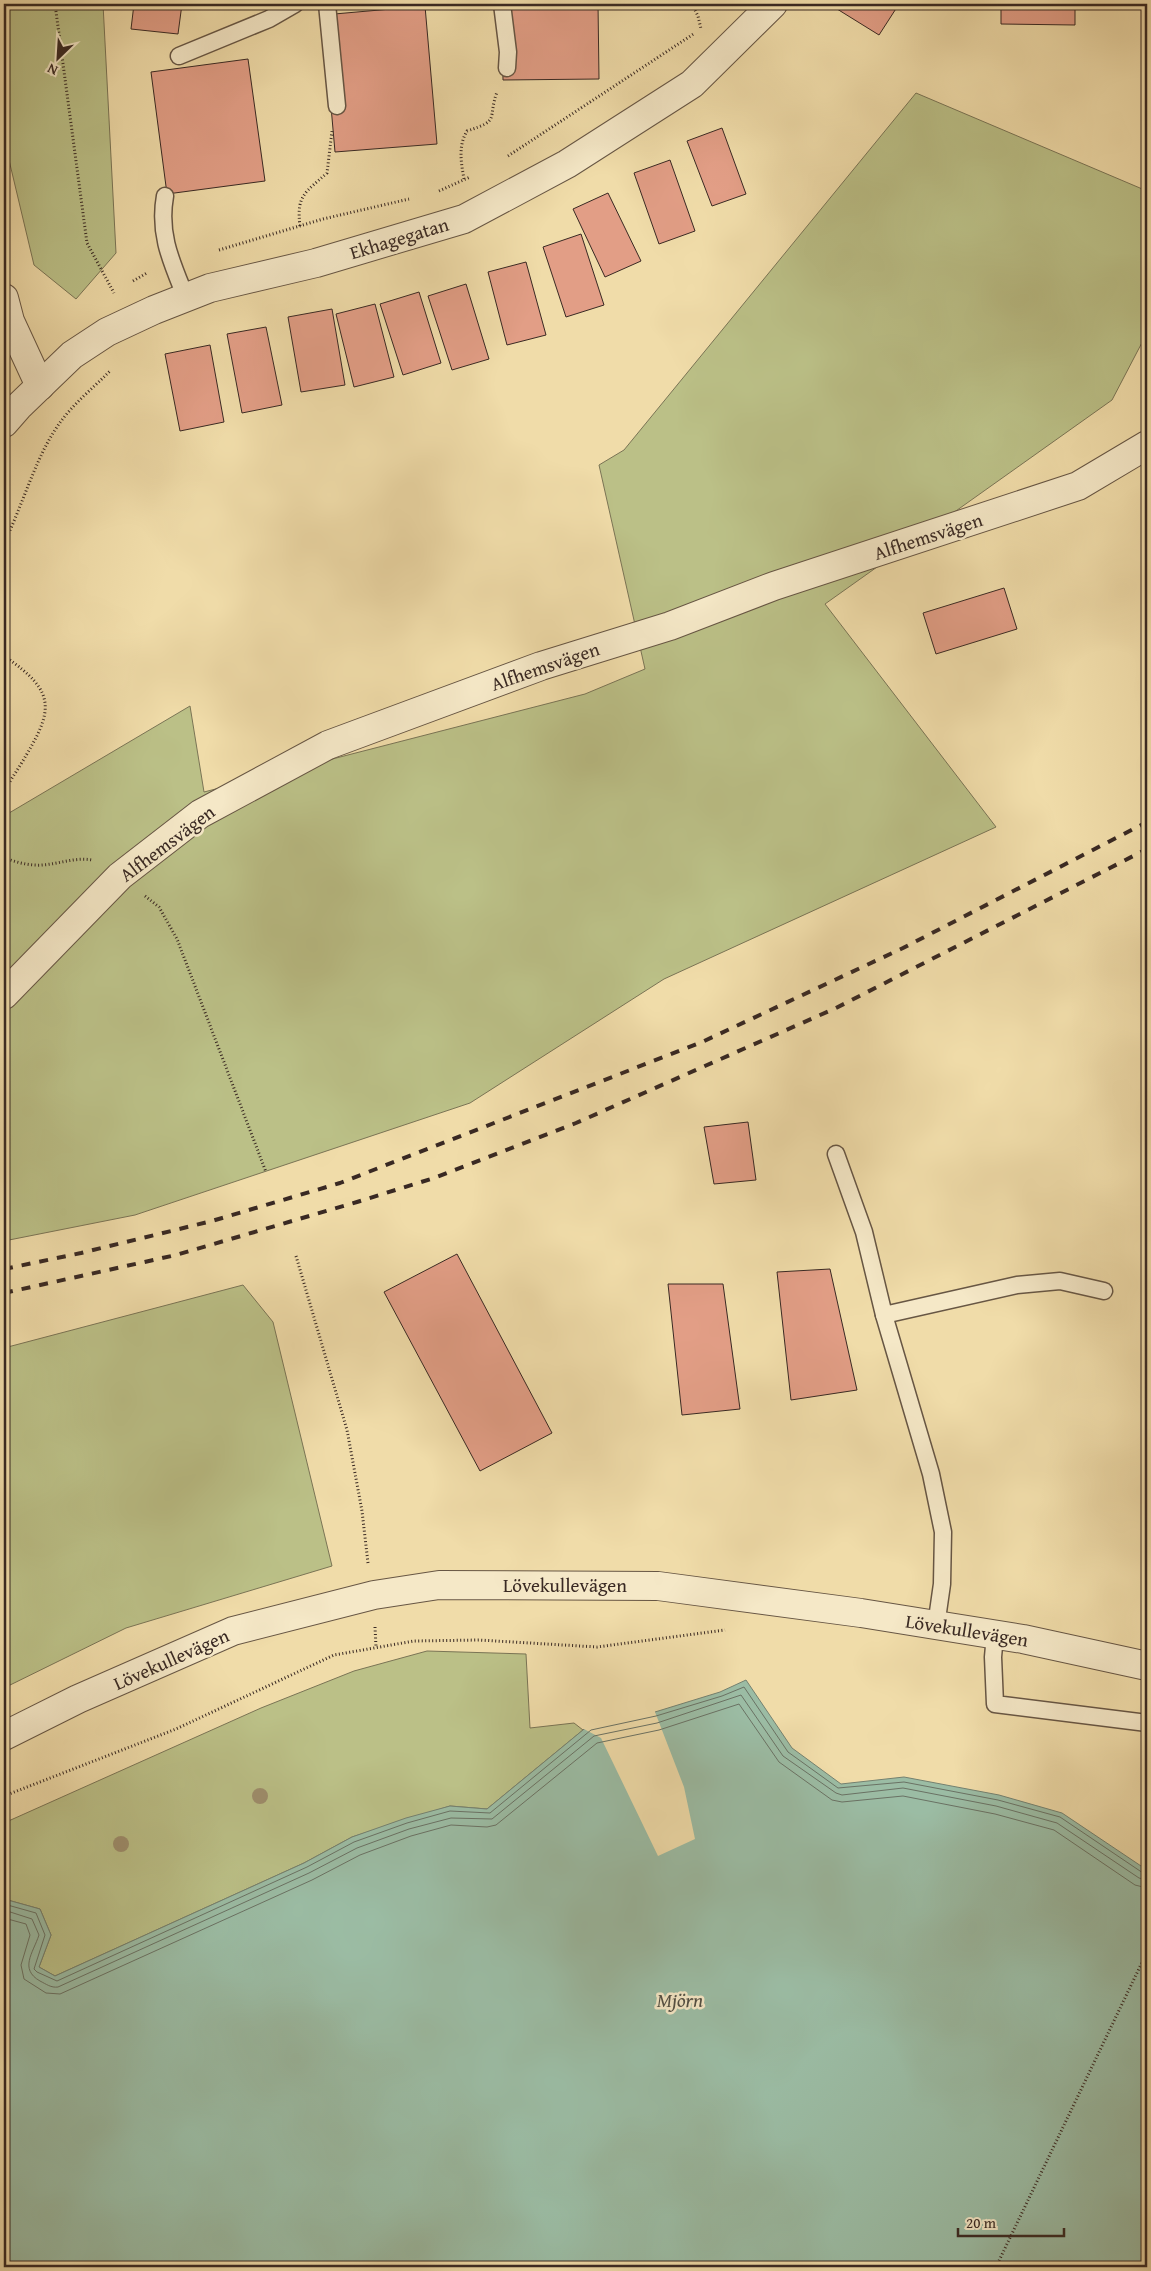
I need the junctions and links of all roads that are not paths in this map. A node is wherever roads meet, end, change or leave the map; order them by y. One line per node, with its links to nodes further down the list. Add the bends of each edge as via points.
1 (295, 4): 5 (lane, via 269,19)
2 (327, 4): 7 (lane)
3 (502, 4): 6 (lane)
4 (773, 4): 10 (street, Ekhagegatan, via 692,84 567,164 464,219 316,263 250,277)
5 (179, 56)
6 (507, 68)
7 (337, 106)
8 (165, 196): 10 (lane, via 163,234)
9 (4, 298): 11 (street, via 10,321)
10 (186, 298): 11 (street, Ekhagegatan, via 107,332 72,355)
11 (40, 386): 12 (street, Ekhagegatan)
12 (4, 424)
13 (1147, 445): 14 (street, Alfhemsvägen, via 1078,486 774,586 670,626 541,666 328,746 200,814 120,876)
14 (4, 995)
15 (836, 1154): 17 (lane, via 864,1232)
16 (1104, 1291): 17 (lane, via 1060,1281 1017,1285)
17 (884, 1315): 18 (lane, via 931,1474 943,1532 942,1584)
18 (936, 1626): 19 (street, Lövekullevägen); 22 (street, Lövekullevägen, via 658,1586 439,1585 374,1595 234,1631 78,1699)
19 (995, 1635): 20 (street, Lövekullevägen); 21 (lane, via 995,1704)
20 (1147, 1666)
21 (1147, 1724)
22 (4, 1736)

